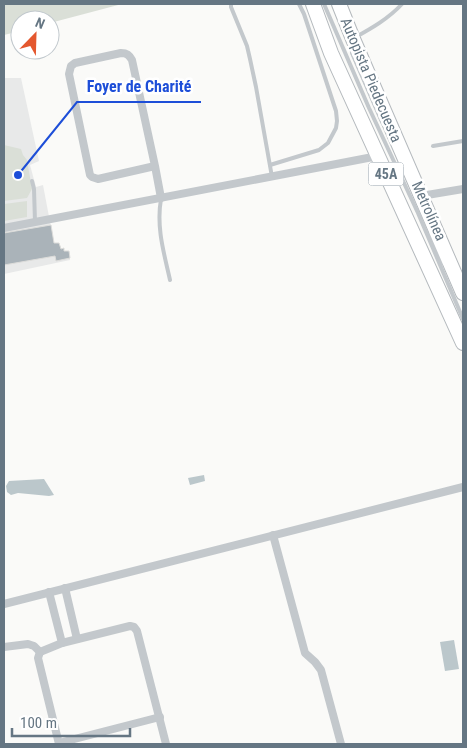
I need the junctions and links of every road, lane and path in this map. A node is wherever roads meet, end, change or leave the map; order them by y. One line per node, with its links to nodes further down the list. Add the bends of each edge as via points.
1 (231, 4): 13 (lane, via 247,46)
2 (299, 4): 13 (lane, via 336,110 336,128 328,143 319,150)
3 (314, 4): 11 (highway, Autopista Piedecuesta / 45A, via 331,53)
4 (324, 4): 25 (lane, Metrolínea)
5 (339, 4): 7 (highway, Autopista Piedecuesta / 45A)
6 (402, 4): 7 (lane)
7 (350, 42): 8 (lane, via 365,87); 18 (highway, Autopista Piedecuesta / 45A)
8 (386, 131)
9 (463, 141): 10 (lane)
10 (432, 146)
11 (378, 156): 15 (street); 26 (highway, Autopista Piedecuesta / 45A)
12 (398, 158): 24 (lane, Metrolínea)
13 (270, 165): 15 (lane)
14 (155, 166): 14 (street, via 130,57 122,53 73,64 69,74 90,175 98,179); 19 (street)
15 (272, 177): 19 (street)
16 (32, 181): 20 (lane)
17 (463, 189): 18 (street)
18 (421, 196): 23 (highway, Autopista Piedecuesta / 45A)
19 (161, 198): 20 (street); 22 (lane, via 159,234)
20 (35, 222): 21 (street)
21 (4, 228)
22 (170, 280)
23 (463, 293)
24 (463, 313)
25 (463, 319)
26 (463, 343)
27 (463, 487): 28 (street)
28 (273, 535): 29 (street); 39 (street, via 305,653 321,670)
29 (65, 588): 30 (street); 32 (street)
30 (49, 592): 31 (street); 33 (street)
31 (4, 604)
32 (78, 639): 33 (street); 36 (street, via 130,626 136,628)
33 (62, 643): 35 (street)
34 (4, 647): 35 (street, via 28,644)
35 (40, 652): 37 (street, via 38,658)
36 (160, 717): 37 (street); 38 (street)
37 (59, 744)
38 (166, 744)
39 (341, 744)

